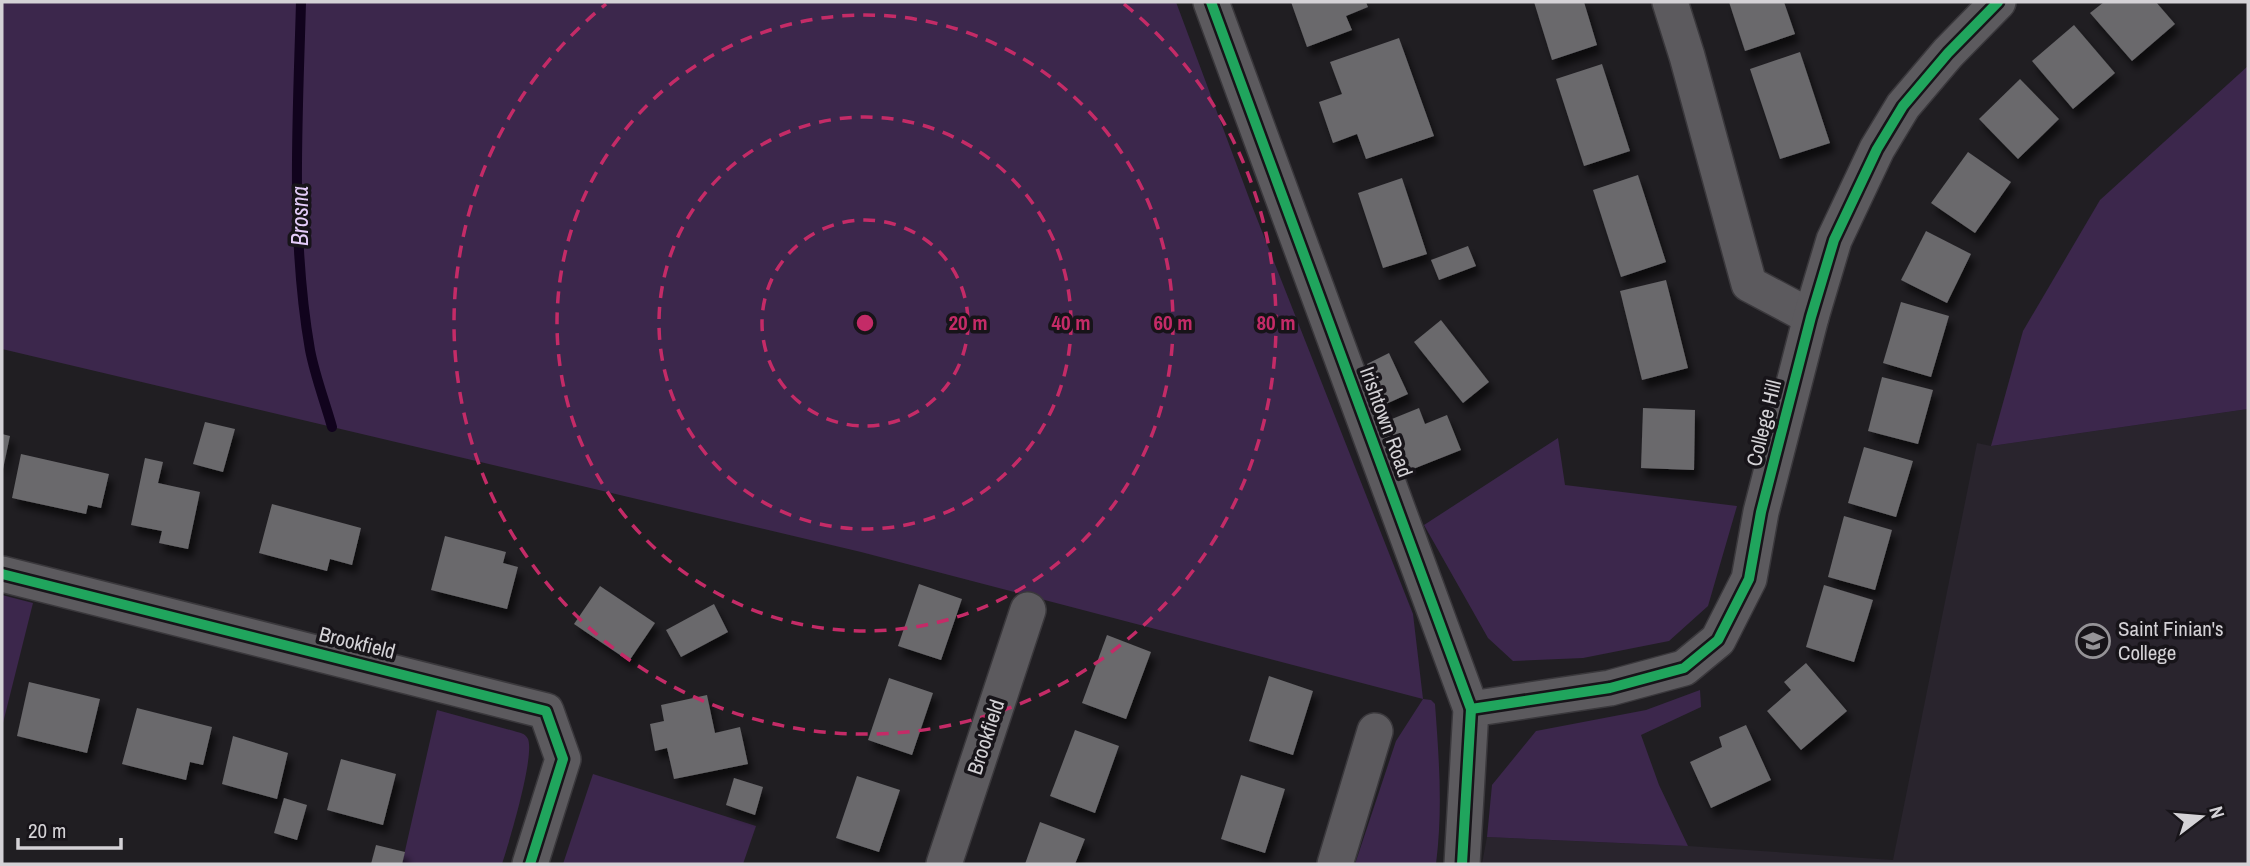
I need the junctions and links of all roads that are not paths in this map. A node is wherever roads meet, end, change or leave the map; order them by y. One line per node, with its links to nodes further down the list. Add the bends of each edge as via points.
1 (1211, 2): 7 (street, Irishtown Road)
2 (1670, 2): 4 (street, via 1749,284)
3 (1998, 2): 4 (street, College Hill, via 1903,106 1877,149 1834,240)
4 (1811, 317): 7 (street, College Hill, via 1761,512 1749,579 1718,640 1684,668 1610,688)
5 (2, 574): 9 (street, Brookfield, via 547,711 563,760)
6 (1028, 610): 10 (street, Brookfield)
7 (1471, 709): 12 (street, Irishtown Road)
8 (1375, 731): 11 (street)
9 (530, 864)
10 (944, 864)
11 (1335, 864)
12 (1462, 864)

